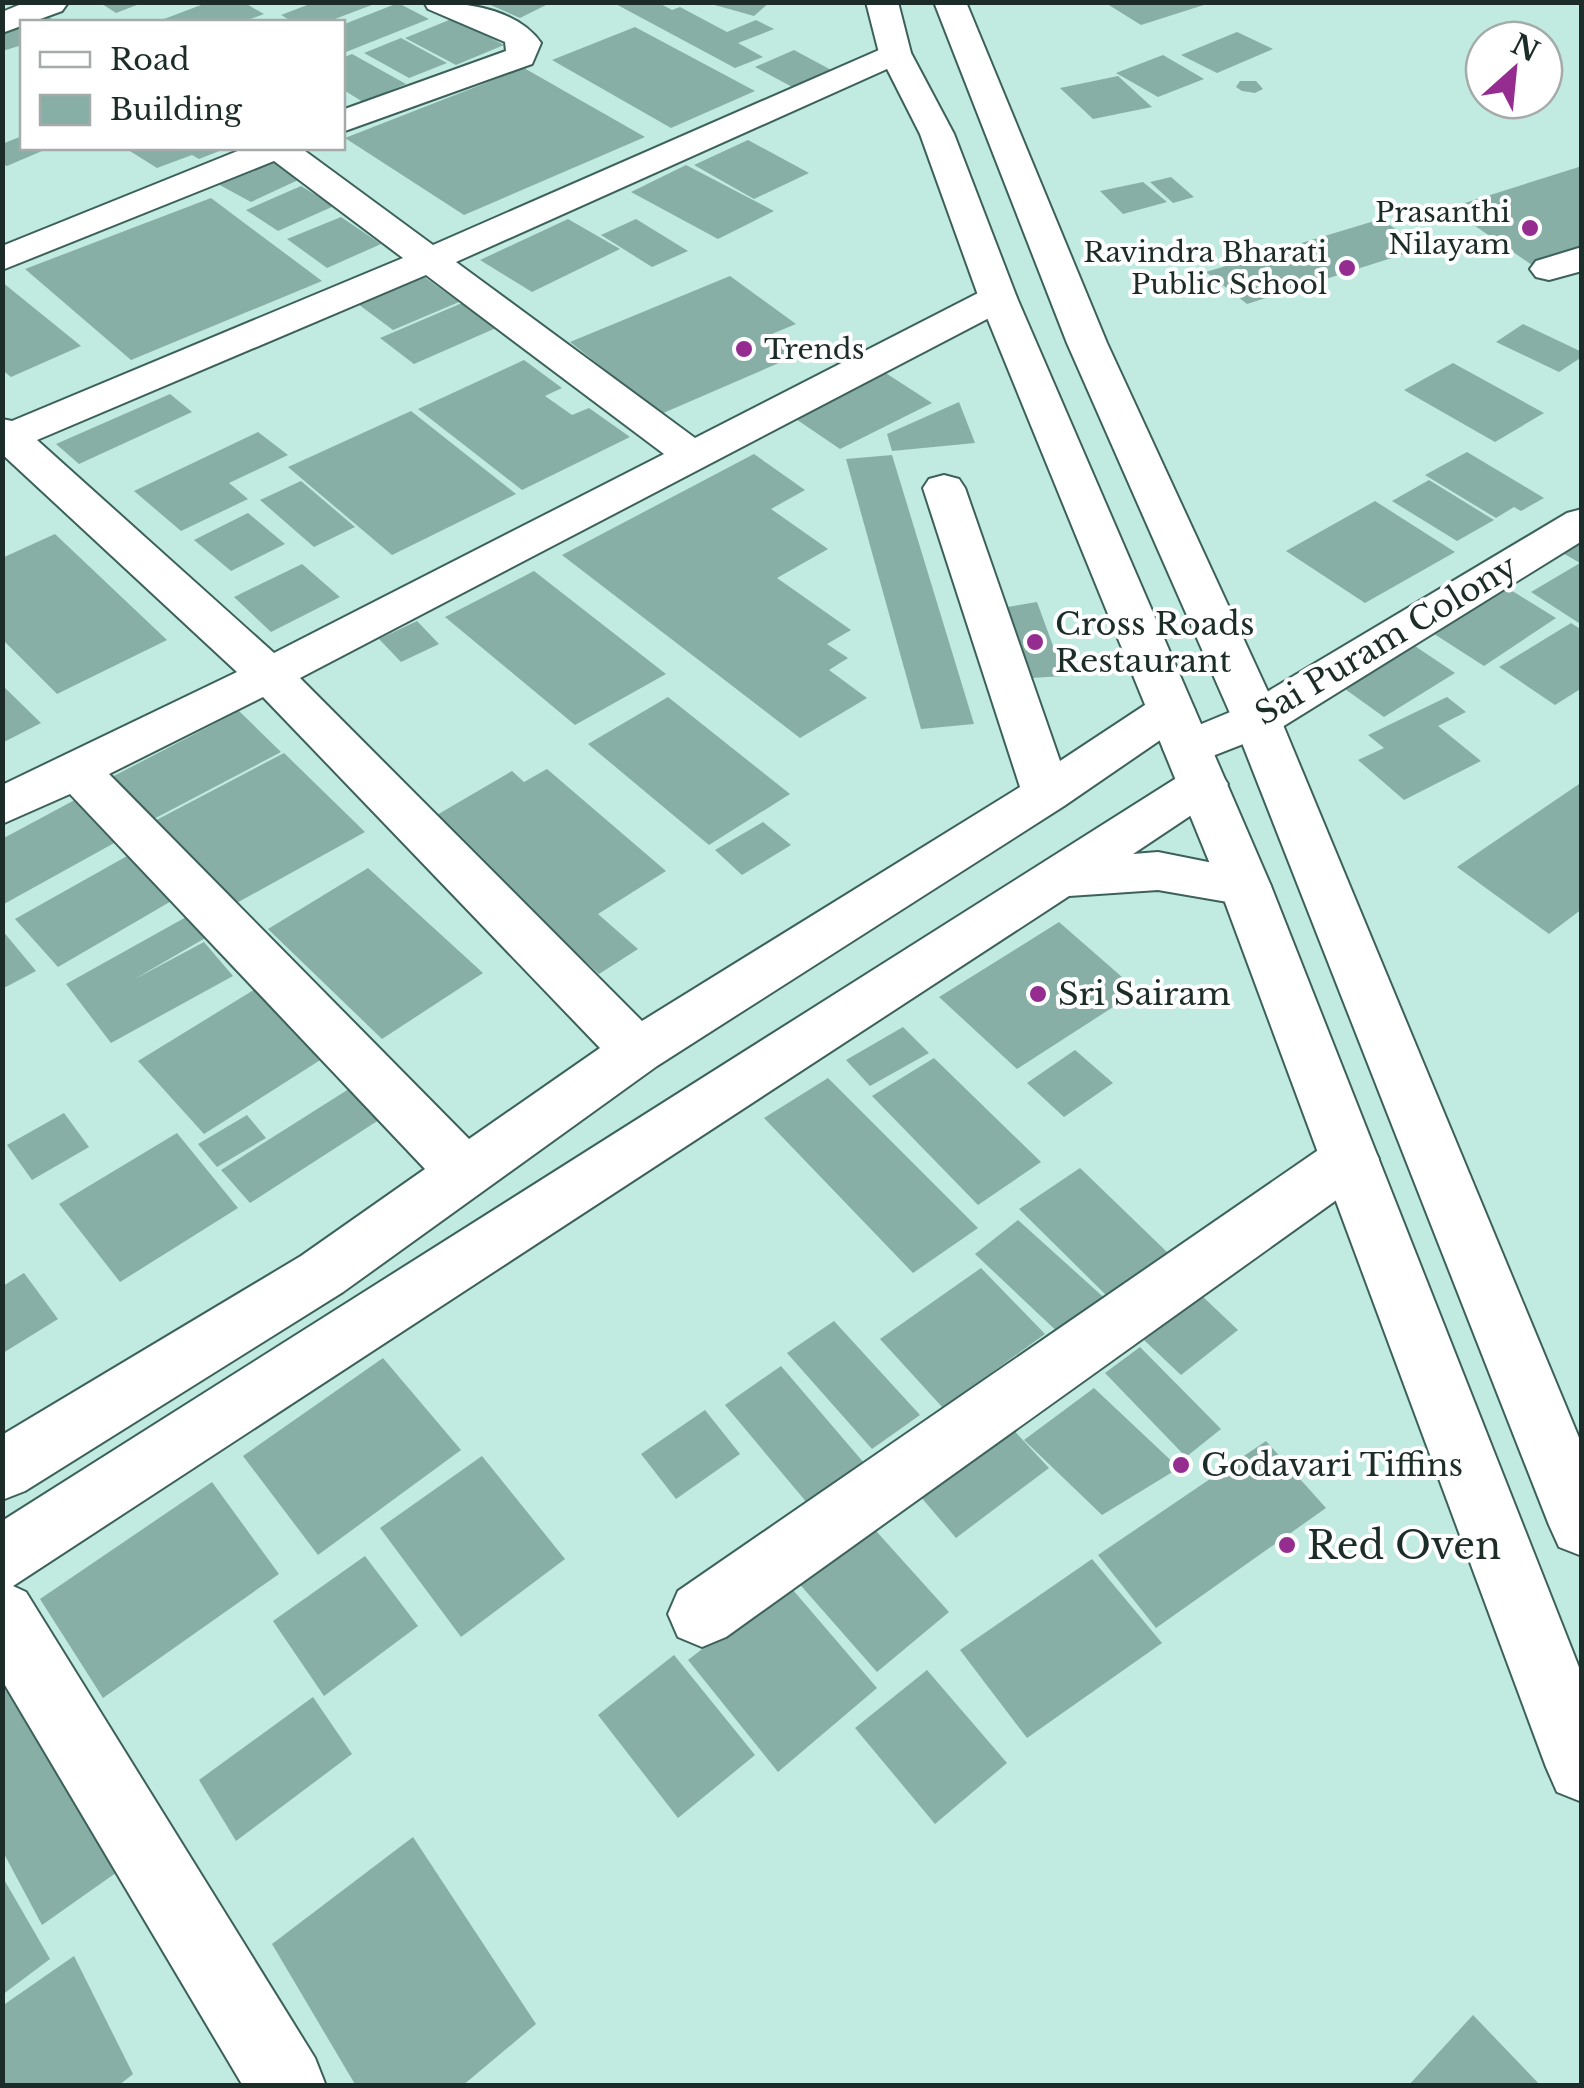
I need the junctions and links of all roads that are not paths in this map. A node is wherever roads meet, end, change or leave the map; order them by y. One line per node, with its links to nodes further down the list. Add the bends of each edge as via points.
1 (439, 2): 8 (main road, via 516,35 525,43 520,57)
2 (882, 2): 7 (main road)
3 (950, 2): 19 (main road, via 1087,343)
4 (49, 3): 5 (main road); 6 (main road)
5 (77, 20)
6 (2, 22)
7 (895, 53): 12 (main road); 13 (main road, via 937,134)
8 (345, 121)
9 (272, 150): 11 (main road)
10 (280, 150): 12 (main road)
11 (2, 259)
12 (432, 260): 14 (main road); 15 (main road)
13 (998, 298): 15 (main road); 20 (main road)
14 (5, 436): 18 (main road)
15 (693, 456): 18 (main road)
16 (944, 488): 22 (main road)
17 (1582, 522): 19 (main road, Sai Puram Colony)
18 (269, 675): 21 (main road); 28 (main road)
19 (1258, 720): 20 (main road, Sai Puram Colony); 32 (main road)
20 (1187, 748): 22 (main road); 24 (main road); 25 (main road)
21 (76, 770): 23 (main road); 30 (main road)
22 (1047, 794): 26 (main road)
23 (2, 806)
24 (1060, 877): 25 (main road, via 1158,871); 27 (main road)
25 (1245, 886): 29 (main road)
26 (878, 900): 27 (main road); 28 (main road)
27 (942, 953): 33 (main road)
28 (638, 1051): 30 (main road)
29 (1350, 1159): 34 (main road); 36 (main road)
30 (465, 1173): 31 (main road, via 322,1274)
31 (2, 1470)
32 (1582, 1526)
33 (2, 1558)
34 (702, 1614)
35 (2, 1615): 37 (main road)
36 (1582, 1767)
37 (287, 2086)

